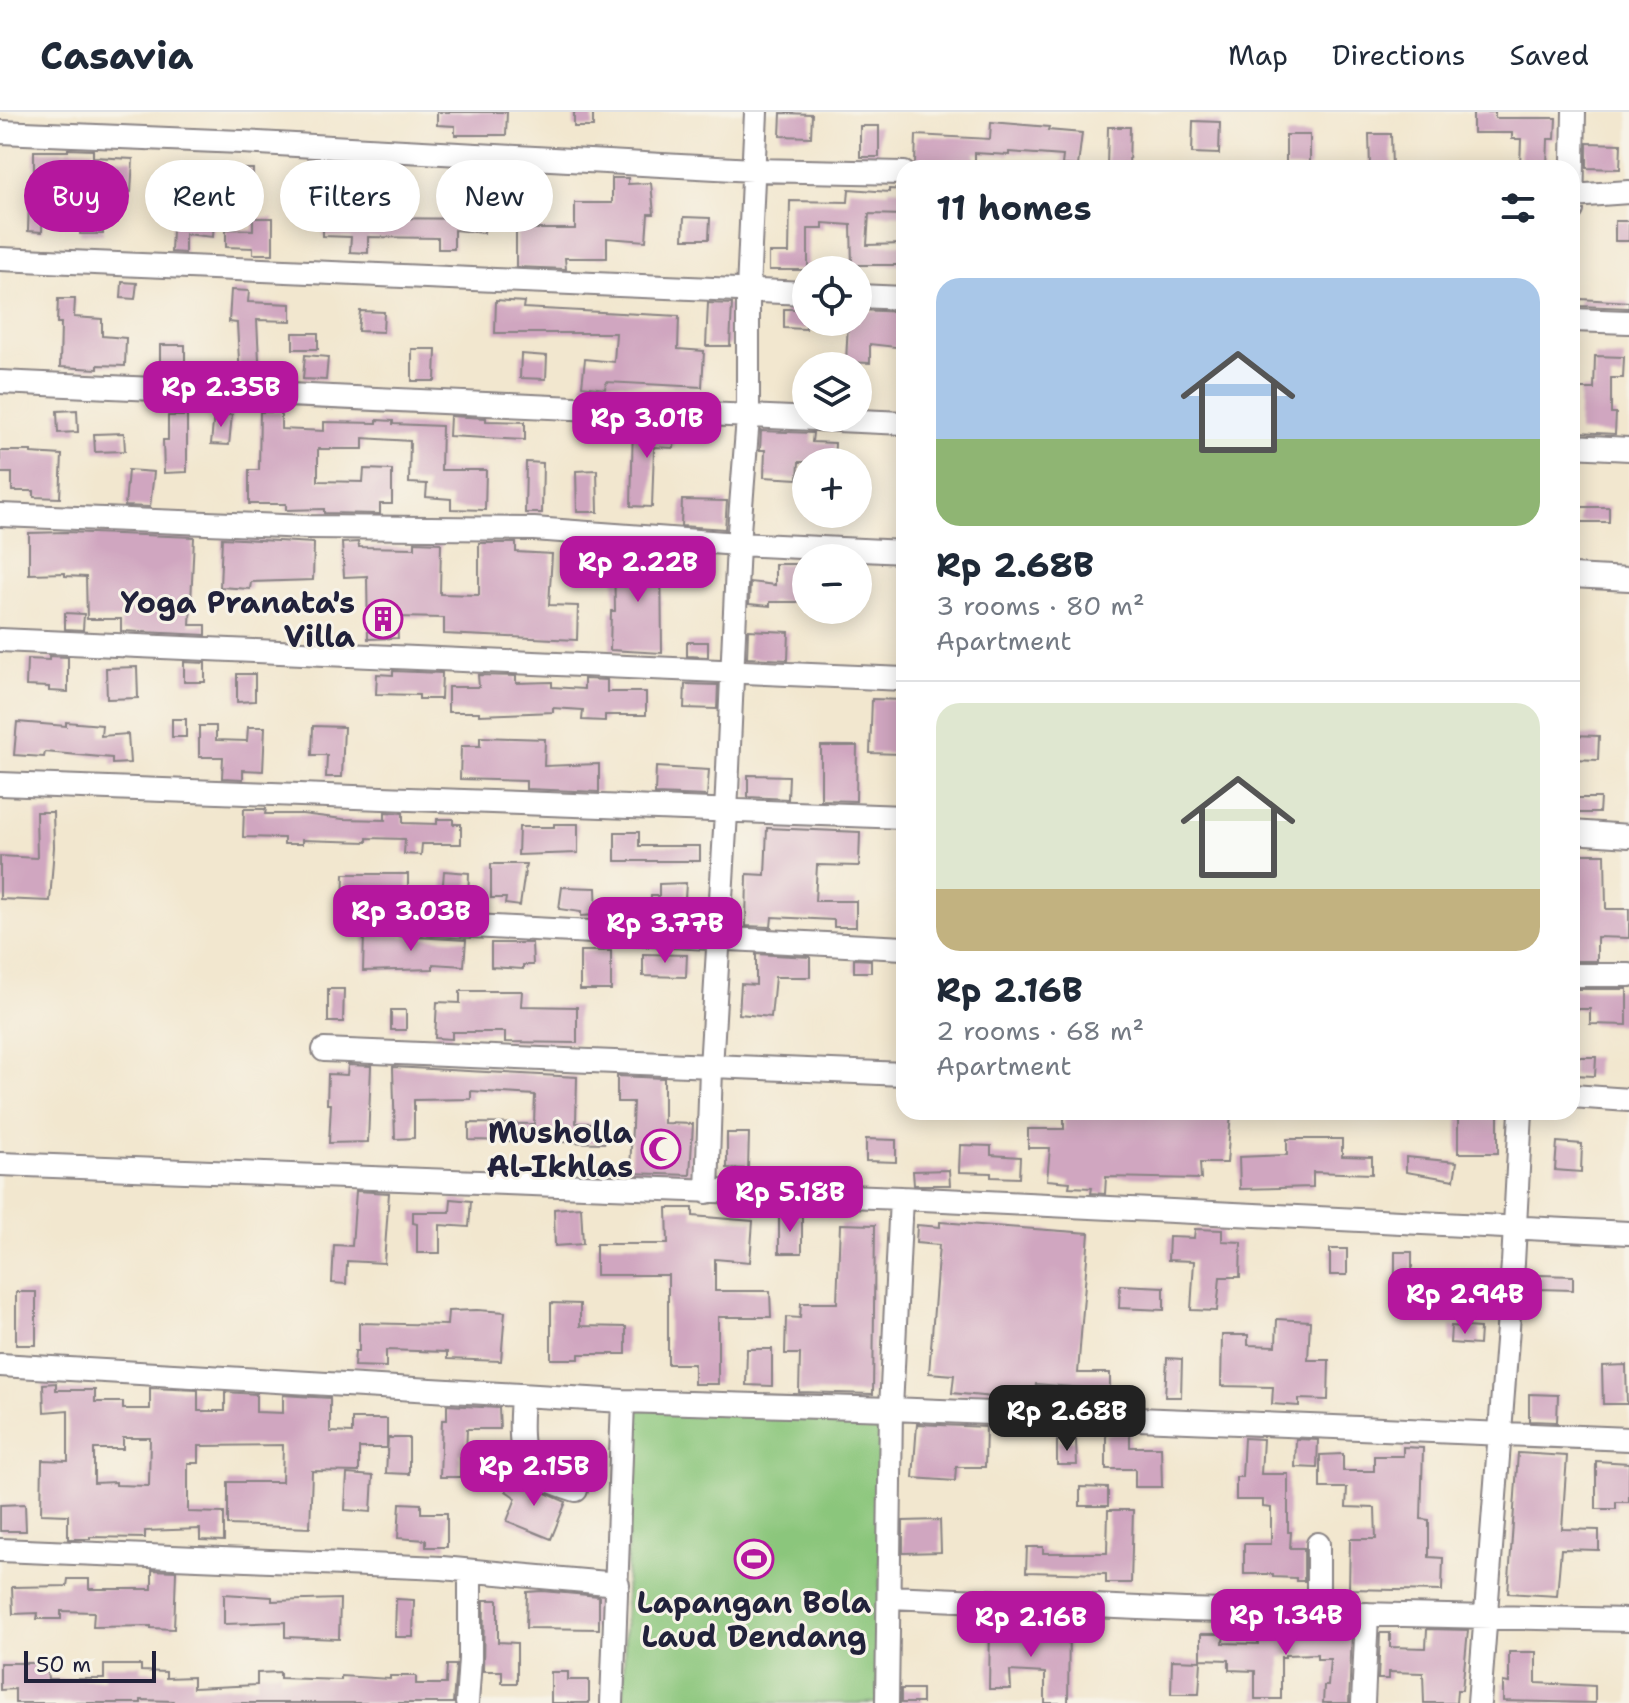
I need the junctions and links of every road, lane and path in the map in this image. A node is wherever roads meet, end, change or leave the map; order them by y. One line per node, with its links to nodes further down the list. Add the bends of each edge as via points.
1 (756, 112): 5 (street)
2 (1574, 112): 4 (street)
3 (0, 132): 5 (street)
4 (1573, 160)
5 (753, 170): 6 (street); 10 (street)
6 (896, 173)
7 (1629, 192): 8 (street)
8 (1580, 195)
9 (0, 259): 10 (street)
10 (748, 291): 11 (street); 17 (street)
11 (792, 293)
12 (872, 297): 13 (street)
13 (896, 298)
14 (1580, 320): 15 (street)
15 (1629, 322)
16 (0, 382): 17 (street)
17 (748, 418): 18 (street); 22 (street)
18 (896, 423)
19 (1580, 446): 20 (street)
20 (1629, 449)
21 (0, 515): 22 (street, via 534,529)
22 (738, 544): 23 (street); 27 (street)
23 (896, 552)
24 (1580, 576): 25 (street)
25 (1629, 579)
26 (0, 640): 27 (street)
27 (733, 670): 28 (street); 30 (street)
28 (896, 679)
29 (0, 784): 30 (street)
30 (726, 813): 31 (street); 35 (street)
31 (896, 817)
32 (1580, 833): 33 (street)
33 (1629, 836)
34 (355, 920): 35 (street)
35 (719, 940): 36 (street); 40 (street)
36 (896, 948)
37 (1580, 975): 38 (street)
38 (1629, 975)
39 (324, 1050): 40 (street)
40 (711, 1068): 41 (street); 46 (street)
41 (896, 1074)
42 (1580, 1097): 43 (street)
43 (1629, 1100)
44 (1521, 1120): 48 (street)
45 (0, 1164): 46 (street)
46 (707, 1192): 47 (street)
47 (901, 1198): 48 (street); 53 (street)
48 (1514, 1228): 49 (street); 54 (street)
49 (1629, 1233)
50 (0, 1365): 51 (street)
51 (522, 1395): 52 (street); 56 (street, via 524,1453 538,1474)
52 (623, 1401): 53 (street); 60 (street)
53 (891, 1409): 54 (street); 61 (street)
54 (1500, 1432): 55 (street); 64 (street)
55 (1629, 1439)
56 (576, 1490)
57 (1318, 1544): 62 (street)
58 (0, 1550): 59 (street)
59 (470, 1571): 60 (street); 66 (street)
60 (618, 1584): 67 (street)
61 (890, 1597): 62 (street); 68 (street)
62 (1318, 1613): 63 (street)
63 (1367, 1614): 64 (street); 69 (street)
64 (1486, 1616): 65 (street); 70 (street)
65 (1629, 1620)
66 (467, 1703)
67 (612, 1703)
68 (887, 1703)
69 (1363, 1703)
70 (1479, 1703)

